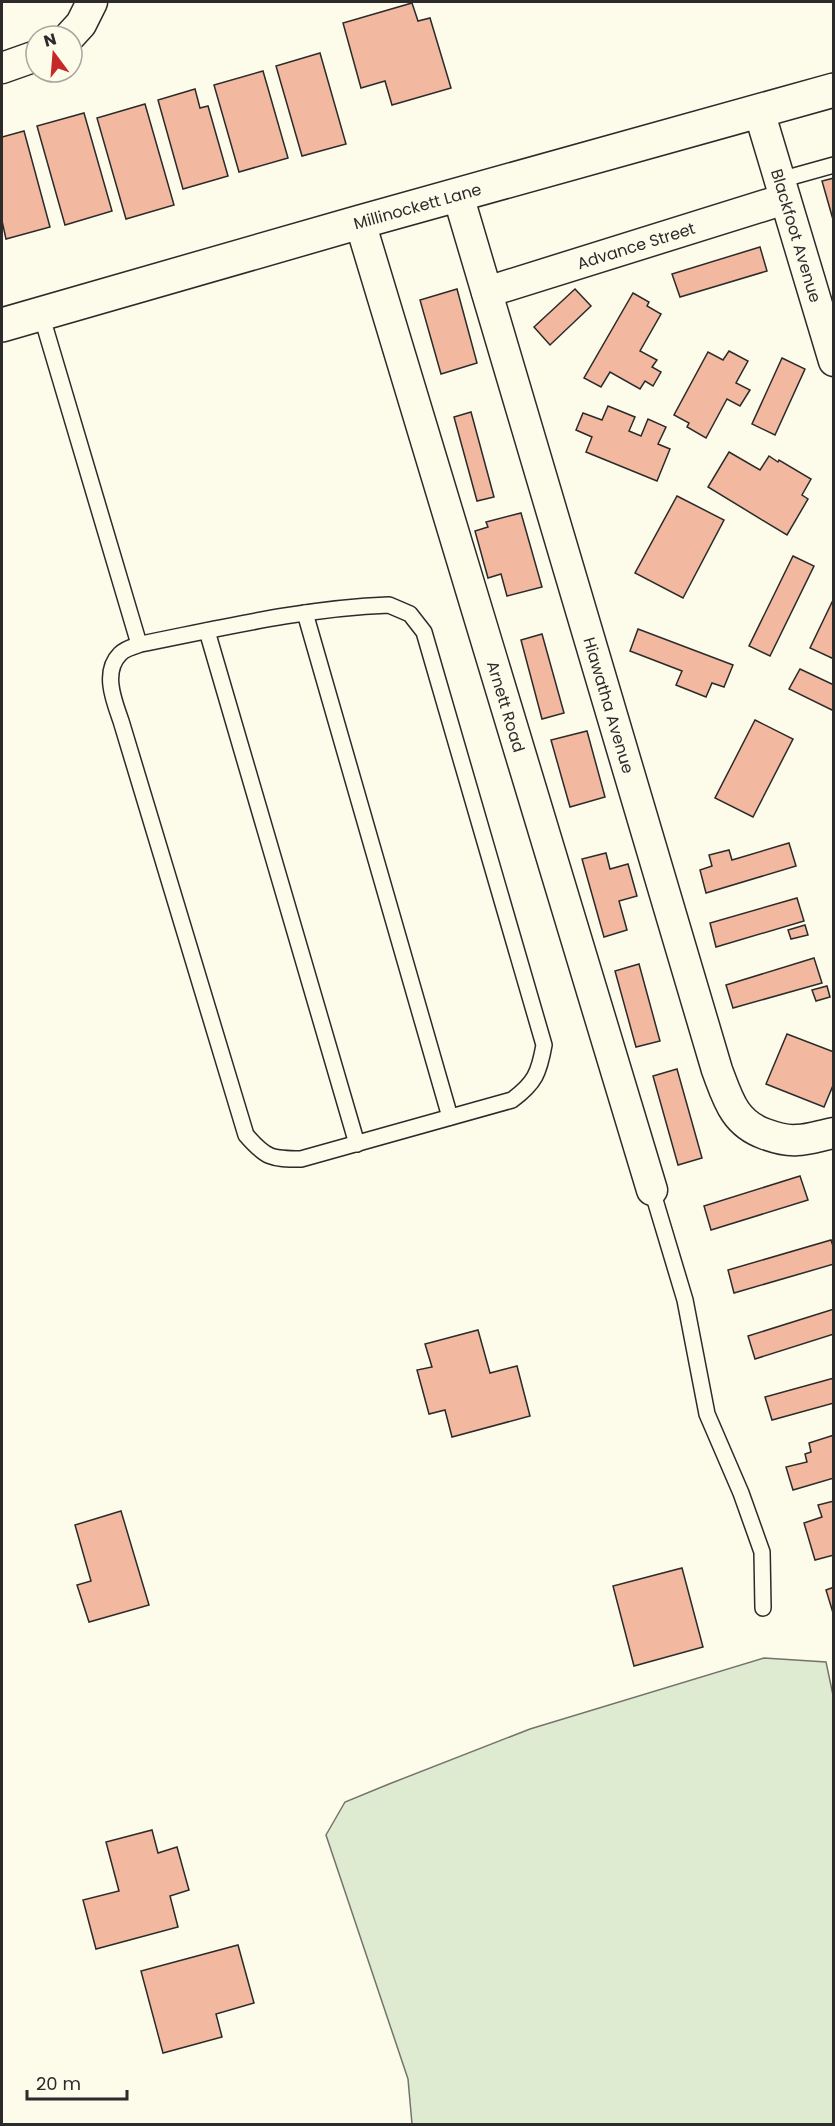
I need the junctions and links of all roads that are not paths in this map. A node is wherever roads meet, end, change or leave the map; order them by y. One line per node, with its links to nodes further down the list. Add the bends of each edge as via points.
1 (92, 2): 2 (street)
2 (81, 24)
3 (24, 60): 4 (street)
4 (2, 68)
5 (834, 90): 6 (street, Millinockett Lane)
6 (759, 111): 8 (street, Blackfoot Avenue); 9 (street, Millinockett Lane)
7 (834, 165): 8 (lane)
8 (782, 190): 11 (street, Advance Street); 14 (street, Blackfoot Avenue)
9 (458, 195): 10 (street, Millinockett Lane); 11 (street, Hiawatha Avenue)
10 (360, 222): 12 (street, Millinockett Lane); 21 (street, Arnett Road)
11 (487, 292): 19 (street, Hiawatha Avenue, via 730,1104 742,1122 778,1139 797,1140)
12 (41, 314): 13 (street, Millinockett Lane); 17 (lane)
13 (2, 325)
14 (834, 361)
15 (305, 613): 16 (lane); 18 (lane); 18 (lane, via 389,605 410,614 424,632 538,1022 544,1045 540,1067 529,1088 512,1100)
16 (207, 631): 17 (lane); 20 (lane)
17 (139, 644): 20 (lane, via 120,653 111,669 112,697 246,1135 260,1151 276,1159 301,1159)
18 (450, 1117): 20 (lane)
19 (834, 1133)
20 (357, 1144)
21 (652, 1190): 22 (lane, via 685,1300 707,1414 762,1552)
22 (763, 1608)

